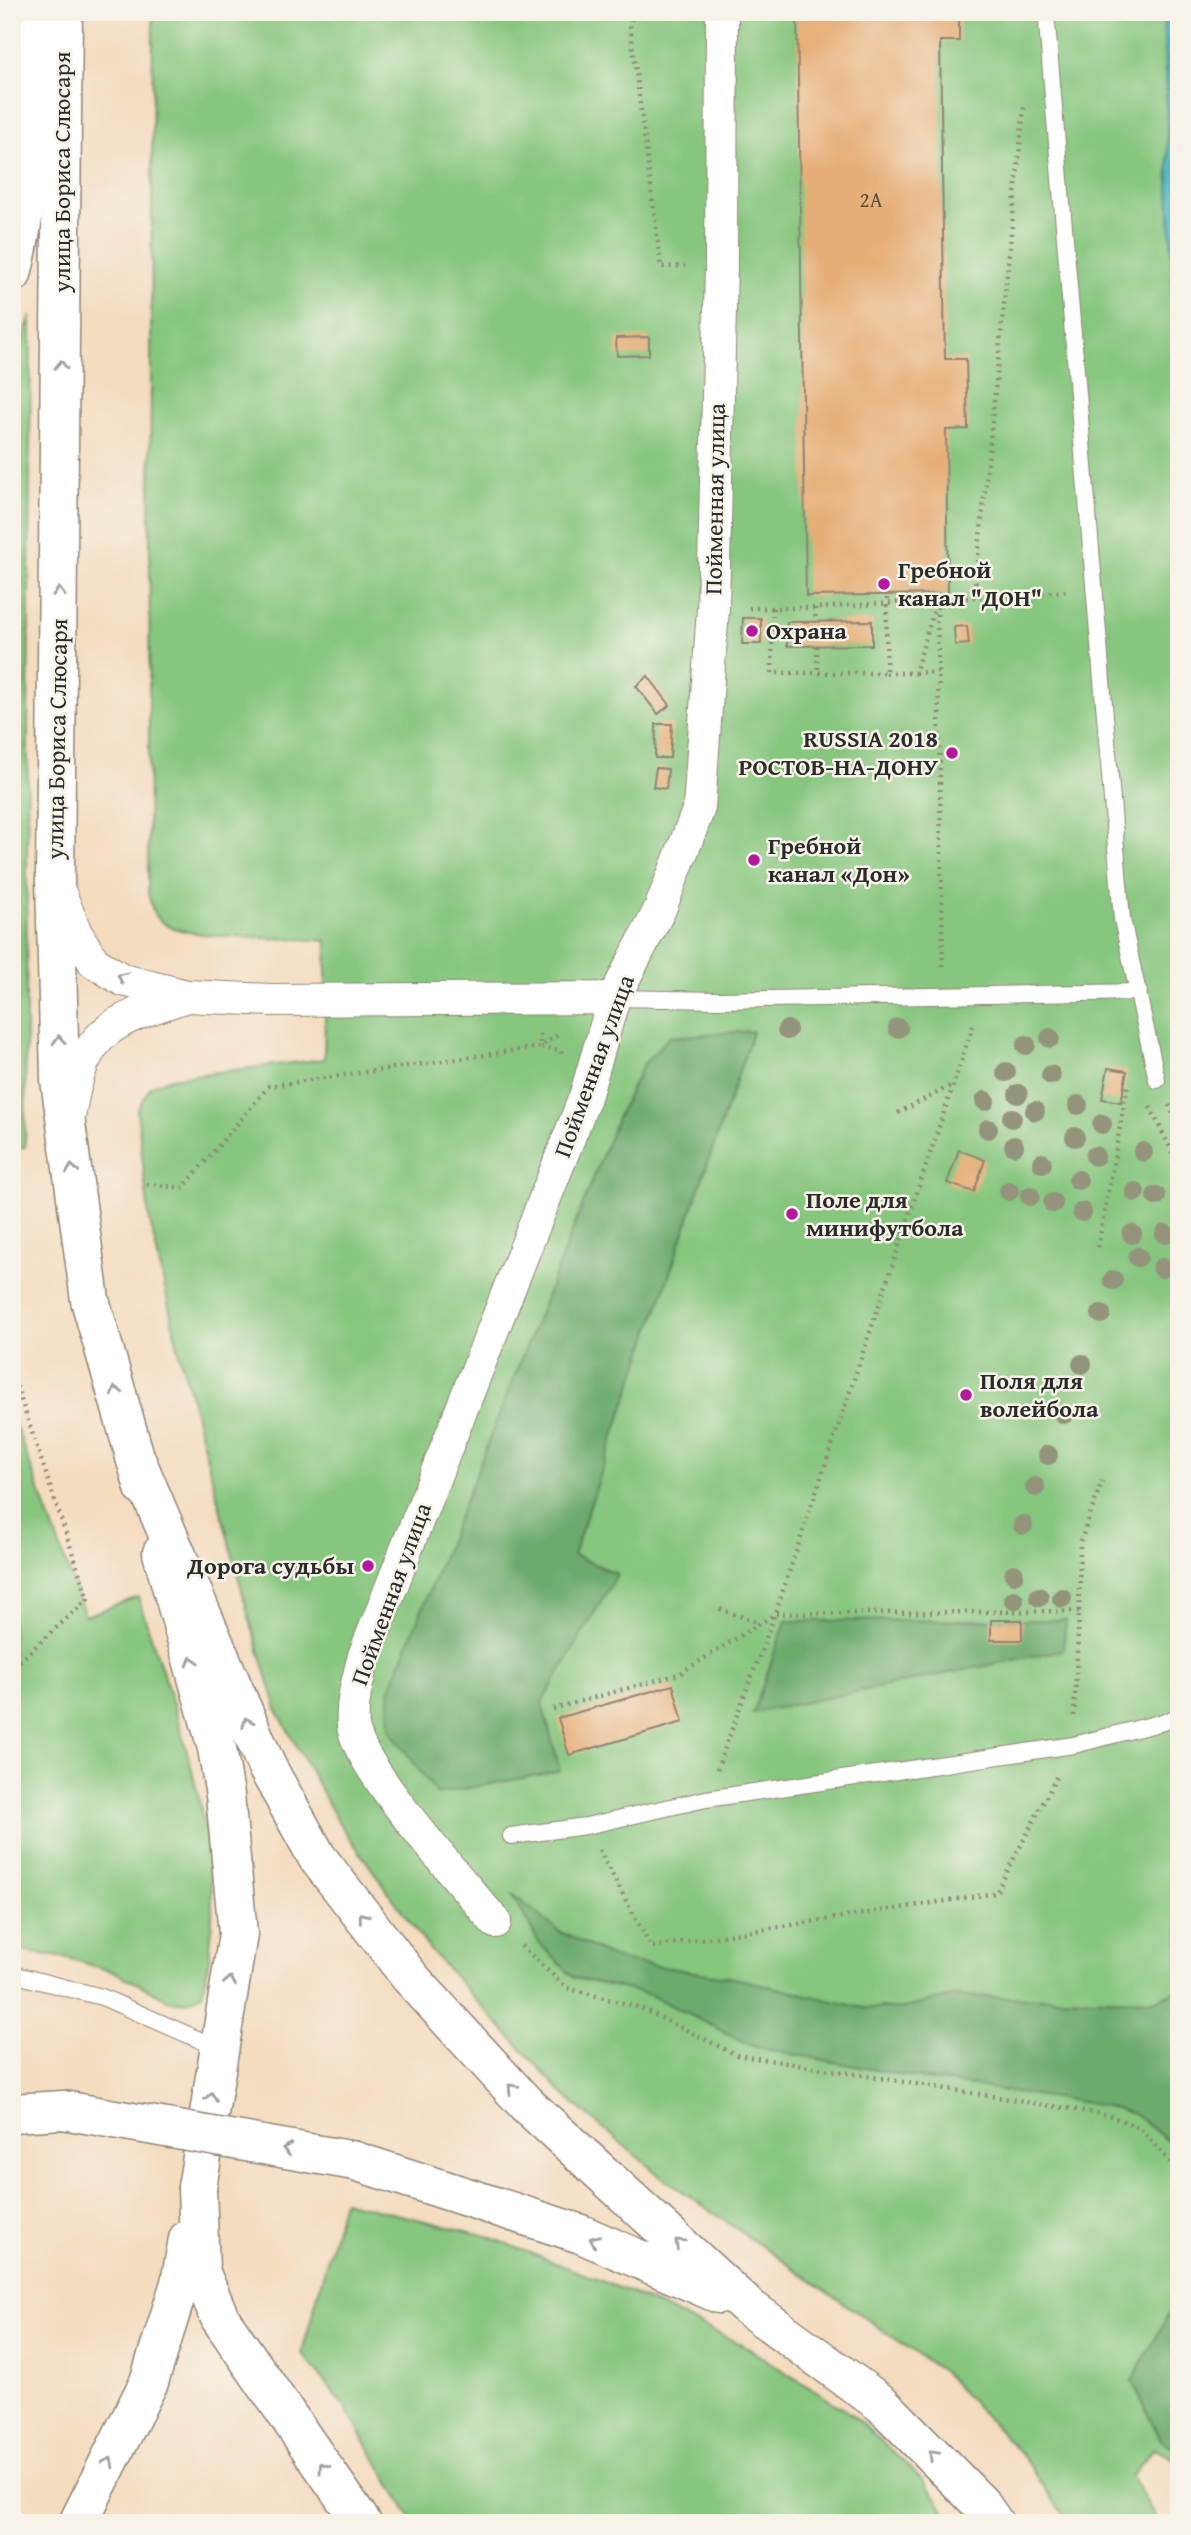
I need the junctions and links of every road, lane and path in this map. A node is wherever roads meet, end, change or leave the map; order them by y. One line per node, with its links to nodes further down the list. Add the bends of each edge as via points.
1 (33, 12): 8 (main road, via 30,122 19,247)
2 (63, 12): 22 (main road, улица Бориса Слюсаря, one-way to 2)
3 (633, 12): 7 (path, via 630,25 661,267)
4 (722, 12): 7 (street, Пойменная улица)
5 (1046, 12): 9 (lane)
6 (1025, 96): 11 (path)
7 (721, 266): 15 (street, Пойменная улица)
8 (12, 274)
9 (1096, 589): 11 (path); 23 (lane, via 1122,919)
10 (887, 595): 20 (path)
11 (974, 597): 12 (path)
12 (937, 600): 14 (path); 18 (path); 21 (path)
13 (774, 608): 14 (path); 15 (path); 19 (path, via 772,673)
14 (816, 608): 16 (path)
15 (713, 609): 27 (street, Пойменная улица, via 699,808 660,909)
16 (816, 622)
17 (817, 646): 19 (path)
18 (937, 672): 21 (path); 25 (path)
19 (818, 673): 20 (path)
20 (886, 673): 21 (path)
21 (915, 673)
22 (55, 880): 26 (street, one-way to 22, via 123,980 94,962 76,933); 34 (main road, улица Бориса Слюсаря, one-way to 22, via 60,1080)
23 (1139, 992): 24 (lane); 29 (lane)
24 (983, 994): 25 (lane); 31 (path)
25 (943, 995): 27 (lane)
26 (187, 996): 27 (street, via 271,1000); 34 (street, via 139,1012 96,1037 75,1077)
27 (614, 998): 52 (street, Пойменная улица, via 585,1097 364,1656 354,1696 353,1728 371,1767)
28 (561, 1033): 36 (path, via 540,1047 269,1086 183,1188)
29 (1157, 1080)
30 (1128, 1082): 37 (path)
31 (955, 1083): 33 (path); 43 (path)
32 (1149, 1105): 35 (path)
33 (898, 1112)
34 (67, 1132): 39 (main road, улица Бориса Слюсаря, one-way to 34, via 90,1300)
35 (1179, 1166)
36 (147, 1184)
37 (1098, 1247)
38 (12, 1373): 45 (path, via 88,1598)
39 (135, 1457): 54 (main road, one-way to 39, via 238,1934 225,1795 217,1748); 58 (main road, one-way to 39, via 527,2104 410,1977 317,1857 267,1767)
40 (1102, 1481): 42 (path, via 1080,1543)
41 (720, 1609): 44 (path)
42 (1079, 1611): 43 (path); 48 (path)
43 (775, 1614): 44 (path); 49 (path)
44 (760, 1624): 46 (path, via 679,1674)
45 (12, 1668)
46 (553, 1709)
47 (1179, 1718): 48 (lane)
48 (1074, 1745): 49 (lane); 50 (path, via 996,1893 651,1947)
49 (706, 1799): 50 (lane)
50 (586, 1826): 51 (lane)
51 (510, 1836)
52 (495, 1922): 56 (path, via 567,1988 641,2008 737,2055 1108,2115 1140,2128)
53 (12, 1974): 54 (lane, via 102,1997)
54 (218, 2048): 57 (main road, one-way to 54)
55 (12, 2113): 58 (main road, one-way to 55, bridge, via 581,2234 355,2161 63,2110)
56 (1179, 2172)
57 (197, 2188): 60 (main road, one-way to 57, via 149,2382 180,2283); 61 (main road, one-way to 57, via 220,2318 200,2271)
58 (747, 2306): 59 (main road, one-way to 58, via 882,2404)
59 (987, 2513)
60 (78, 2523)
61 (362, 2523)

